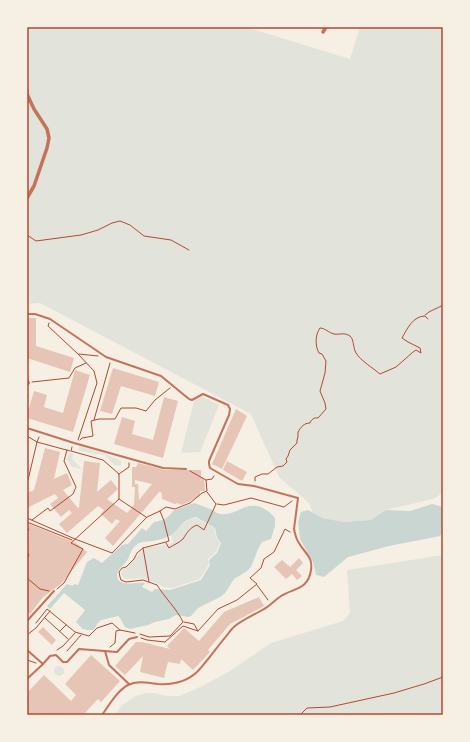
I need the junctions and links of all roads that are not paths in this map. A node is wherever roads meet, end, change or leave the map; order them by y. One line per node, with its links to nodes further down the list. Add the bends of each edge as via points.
1 (326, 27): 2 (street)
2 (323, 32)
3 (27, 90): 4 (street, via 34,109 47,128 49,138 34,186)
4 (27, 198)
5 (27, 314): 17 (lane, via 50,319 106,357 162,376 189,399 203,394 228,405 229,415 209,461 210,468 238,484 298,498 294,529 311,562 309,578 305,584 233,628 192,677 172,683)
6 (27, 379): 7 (lane)
7 (27, 386)
8 (27, 428): 9 (lane, via 164,468)
9 (186, 469)
10 (54, 592): 11 (lane)
11 (27, 621)
12 (137, 637): 14 (lane, via 128,639 117,652)
13 (27, 650): 15 (lane)
14 (105, 651): 15 (lane, via 79,649 68,662 63,662 56,655 50,656); 17 (lane, via 109,665)
15 (42, 665): 16 (lane)
16 (27, 679)
17 (129, 684): 18 (lane, via 118,693)
18 (102, 715)

